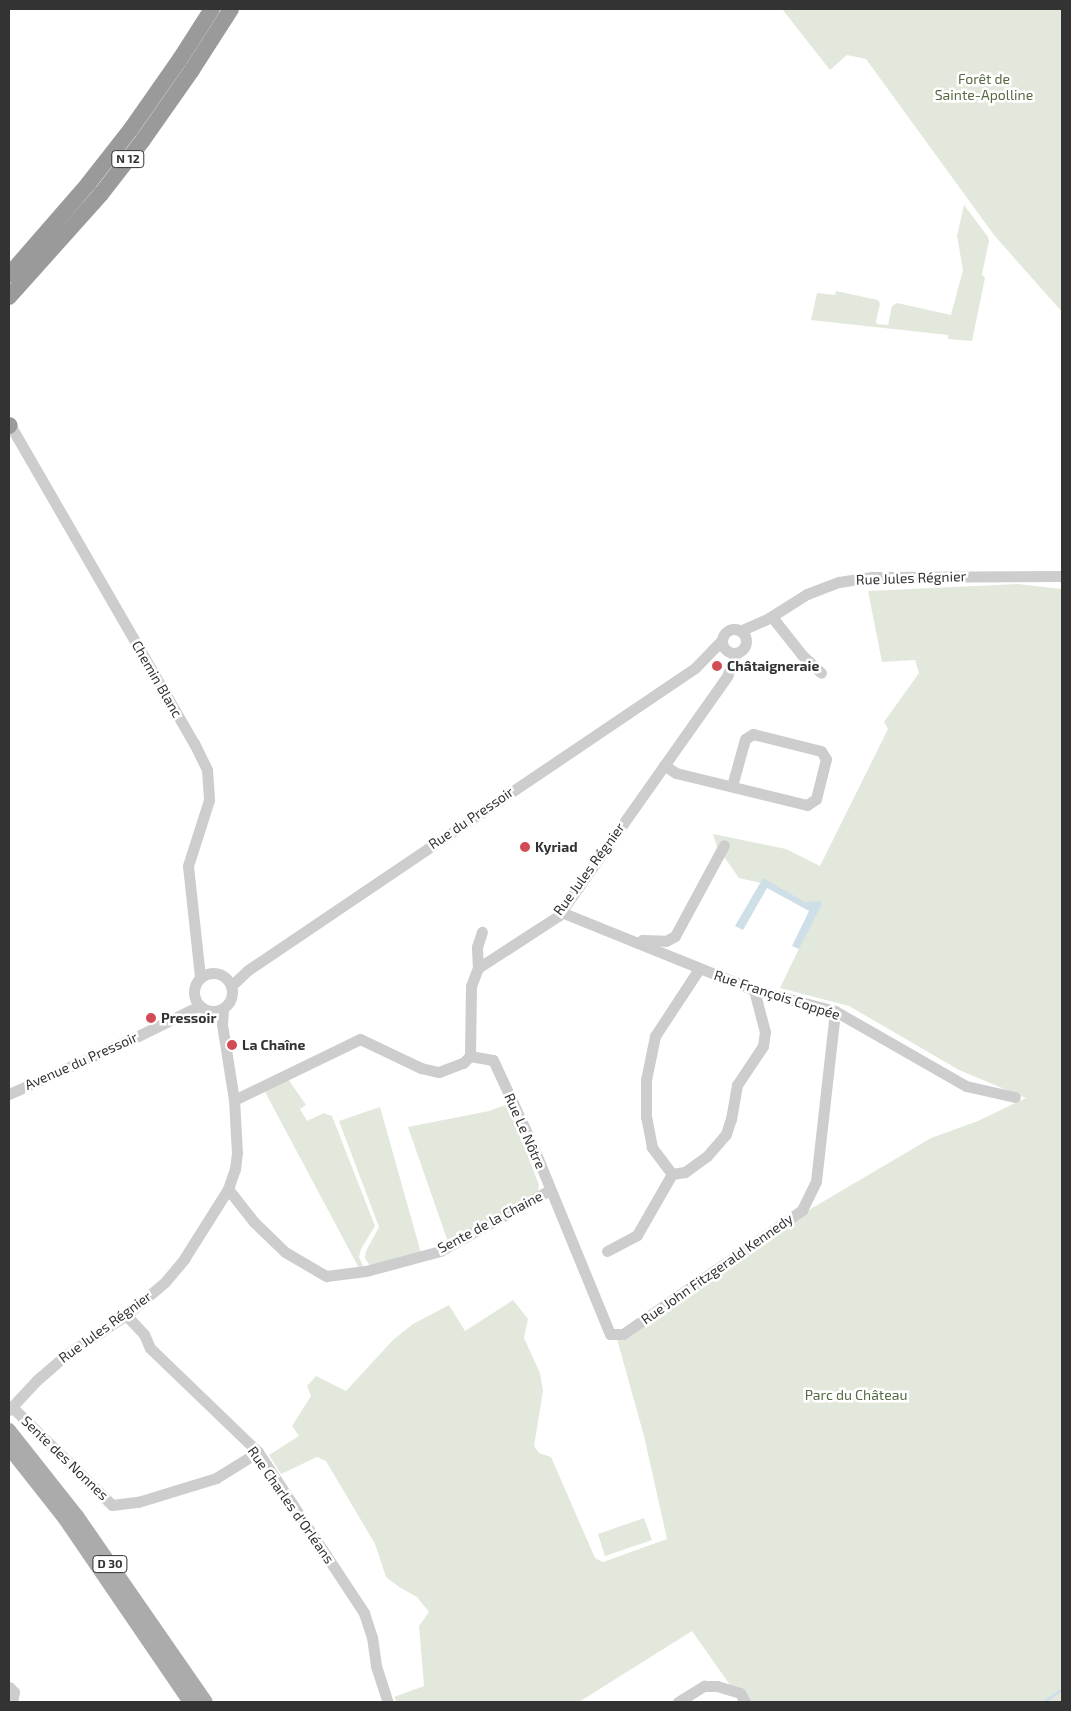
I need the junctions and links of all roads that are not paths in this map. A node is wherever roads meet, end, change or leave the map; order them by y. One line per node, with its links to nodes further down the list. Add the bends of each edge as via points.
1 (212, 9): 3 (highway, N 12, via 131,129)
2 (231, 9): 4 (highway, N 12, via 143,140 101,194)
3 (9, 275)
4 (9, 297)
5 (9, 425): 22 (street, Chemin Blanc, via 194,742 207,770 209,800 188,866 198,958)
6 (1062, 576): 7 (street, Rue Jules Régnier, via 872,577 839,582 807,594)
7 (771, 618): 8 (street); 12 (street)
8 (743, 636): 9 (street, via 733,629 726,631); 10 (street, via 744,648)
9 (721, 641): 10 (street, via 723,648); 11 (street, Rue du Pressoir)
10 (733, 653): 11 (street, Rue du Pressoir); 13 (street, Rue Jules Régnier, via 727,676)
11 (695, 668): 21 (street, Rue du Pressoir)
12 (821, 673)
13 (664, 765): 14 (street, via 676,773); 16 (street, Rue Jules Régnier)
14 (732, 786): 14 (street, via 807,805 816,799 826,759 820,750 753,734 744,739)
15 (724, 845): 18 (street, via 675,936 658,942)
16 (561, 912): 18 (street, Rue François Coppée); 19 (street, Rue Jules Régnier)
17 (482, 932): 19 (street, via 477,947)
18 (632, 939): 20 (street, Rue François Coppée)
19 (478, 968): 29 (street, via 472,986)
20 (699, 969): 25 (street, Rue François Coppée); 33 (street, via 655,1036 646,1080 646,1116 652,1147)
21 (248, 970): 23 (street, Rue du Pressoir); 24 (street, Rue du Pressoir)
22 (205, 975): 23 (street); 26 (street, via 196,982)
23 (223, 976): 24 (street)
24 (231, 986): 27 (street, via 231,999)
25 (754, 990): 28 (street, Rue François Coppée); 33 (street, via 765,1032 763,1046 737,1085 732,1119 726,1134 707,1156 686,1172)
26 (196, 1000): 27 (street); 30 (street, Avenue du Pressoir, via 180,1015)
27 (218, 1010): 32 (street, Rue Jules Régnier)
28 (835, 1011): 31 (street, Rue François Coppée, via 966,1086); 38 (street, Rue John Fitzgerald Kennedy, via 816,1182 802,1210 624,1334)
29 (470, 1056): 32 (street, via 453,1069 439,1072 421,1068 360,1039); 35 (street, Rue Le Nôtre, via 493,1060)
30 (9, 1094)
31 (1015, 1097)
32 (234, 1100): 34 (street, Rue Jules Régnier, via 237,1153)
33 (672, 1174): 36 (street, via 637,1235)
34 (228, 1189): 35 (street, Sente de la Chaine, via 254,1222 285,1252 326,1276 366,1271 440,1251); 37 (street, Rue Jules Régnier, via 184,1259 165,1282)
35 (550, 1190): 38 (street, Rue Le Nôtre)
36 (608, 1252)
37 (126, 1315): 39 (street, Rue Jules Régnier, via 63,1357); 42 (street, Rue Charles d'Orléans, via 144,1334 150,1348)
38 (610, 1334)
39 (11, 1404): 42 (street, Sente des Nonnes, via 112,1505 138,1502 216,1478)
40 (9, 1430): 46 (main road, D 30, via 77,1516)
41 (9, 1448): 45 (main road, D 30, via 70,1526)
42 (258, 1452): 47 (street, Rue Charles d'Orléans, via 364,1613)
43 (9, 1687): 44 (street, via 14,1692)
44 (12, 1702)
45 (190, 1702)
46 (206, 1702)
47 (388, 1702)
48 (678, 1702): 49 (street, via 704,1686 717,1686 740,1694)
49 (745, 1702)

